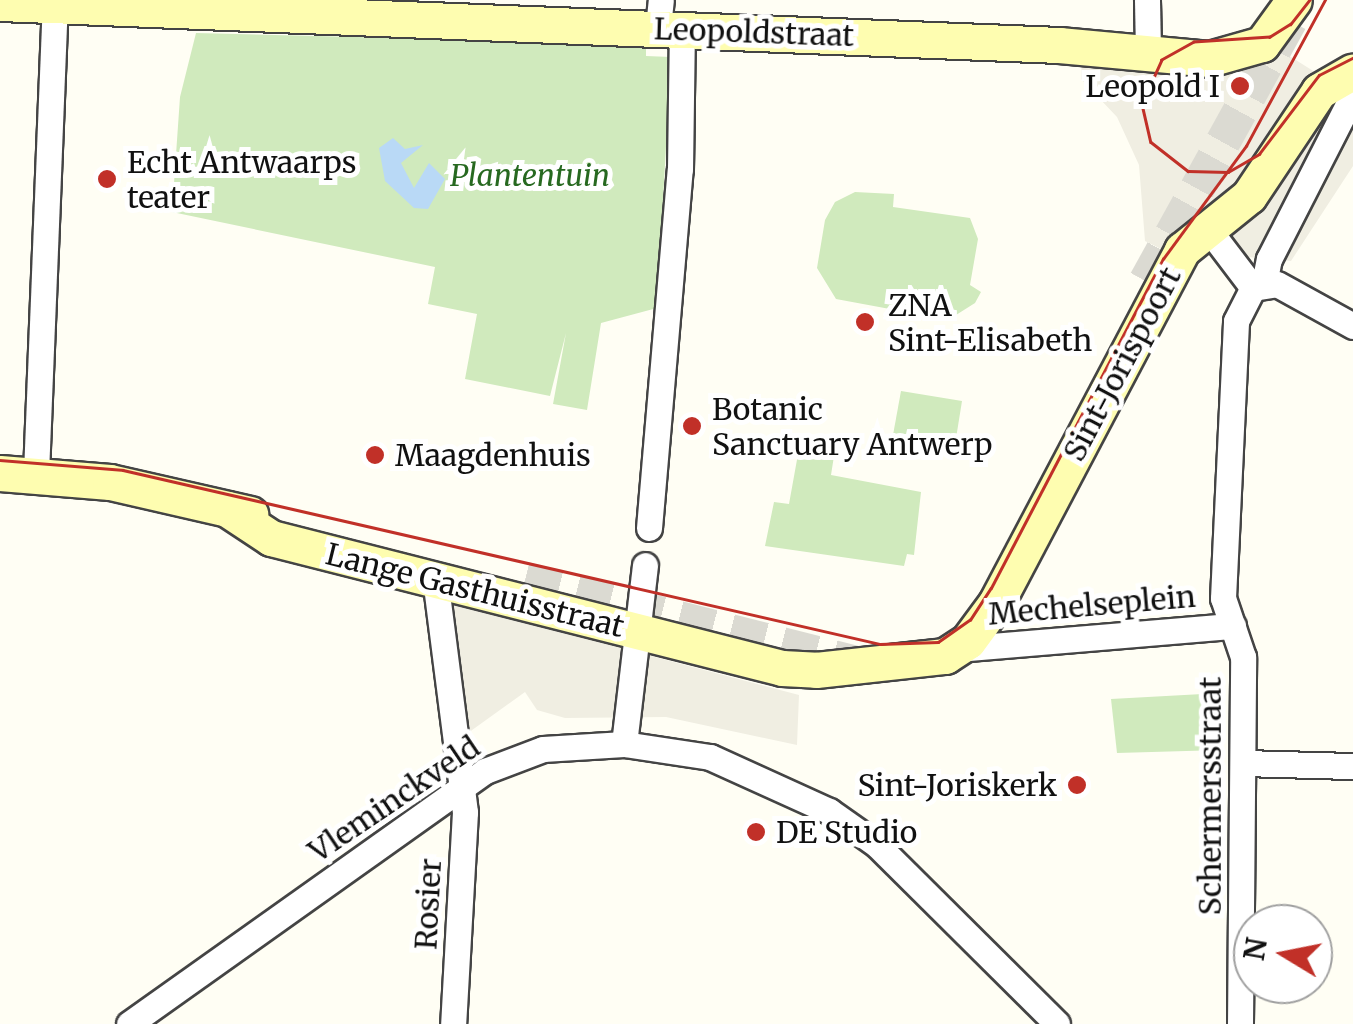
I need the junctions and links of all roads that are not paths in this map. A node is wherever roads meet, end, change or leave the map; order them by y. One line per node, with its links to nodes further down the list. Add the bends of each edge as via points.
1 (1146, 0): 7 (street)
2 (0, 3): 3 (street, Leopoldstraat)
3 (55, 3): 4 (street, Leopoldstraat); 14 (street)
4 (222, 6): 6 (street, Leopoldstraat)
5 (1289, 9): 7 (street, Leopoldstraat, via 1262,44 1225,58)
6 (667, 19): 7 (street, Leopoldstraat); 16 (street, via 680,170)
7 (1148, 54)
8 (1353, 71): 10 (street, Sint-Jorispoort, via 1312,99 1248,196)
9 (1352, 96): 11 (street, Schermersstraat)
10 (1206, 226): 11 (street); 22 (street, Sint-Jorispoort, via 1175,262 996,603)
11 (1258, 286): 12 (street, via 1290,288); 20 (street, Schermersstraat, via 1236,321 1224,598)
12 (1353, 326)
13 (0, 473): 14 (street, Lange Gasthuisstraat)
14 (36, 473): 15 (street, Lange Gasthuisstraat)
15 (227, 509): 18 (street, Lange Gasthuisstraat, via 270,538); 19 (street)
16 (649, 528)
17 (645, 565): 21 (street)
18 (434, 578): 21 (street, Lange Gasthuisstraat); 26 (street, Rosier)
19 (524, 580)
20 (1233, 626): 22 (street, Mechelseplein); 24 (street, Schermersstraat, via 1243,656)
21 (638, 632): 22 (street, Lange Gasthuisstraat, via 801,670 920,661); 23 (street)
22 (956, 650)
23 (624, 744): 26 (street, Vleminckveld, via 543,749); 29 (street, Vleminckveld, via 710,757 789,788 876,844)
24 (1243, 763): 25 (street); 30 (street, Schermersstraat)
25 (1353, 766)
26 (462, 787): 27 (street, Vleminckveld); 28 (street, Rosier)
27 (129, 1024)
28 (452, 1024)
29 (1057, 1024)
30 (1240, 1024)

